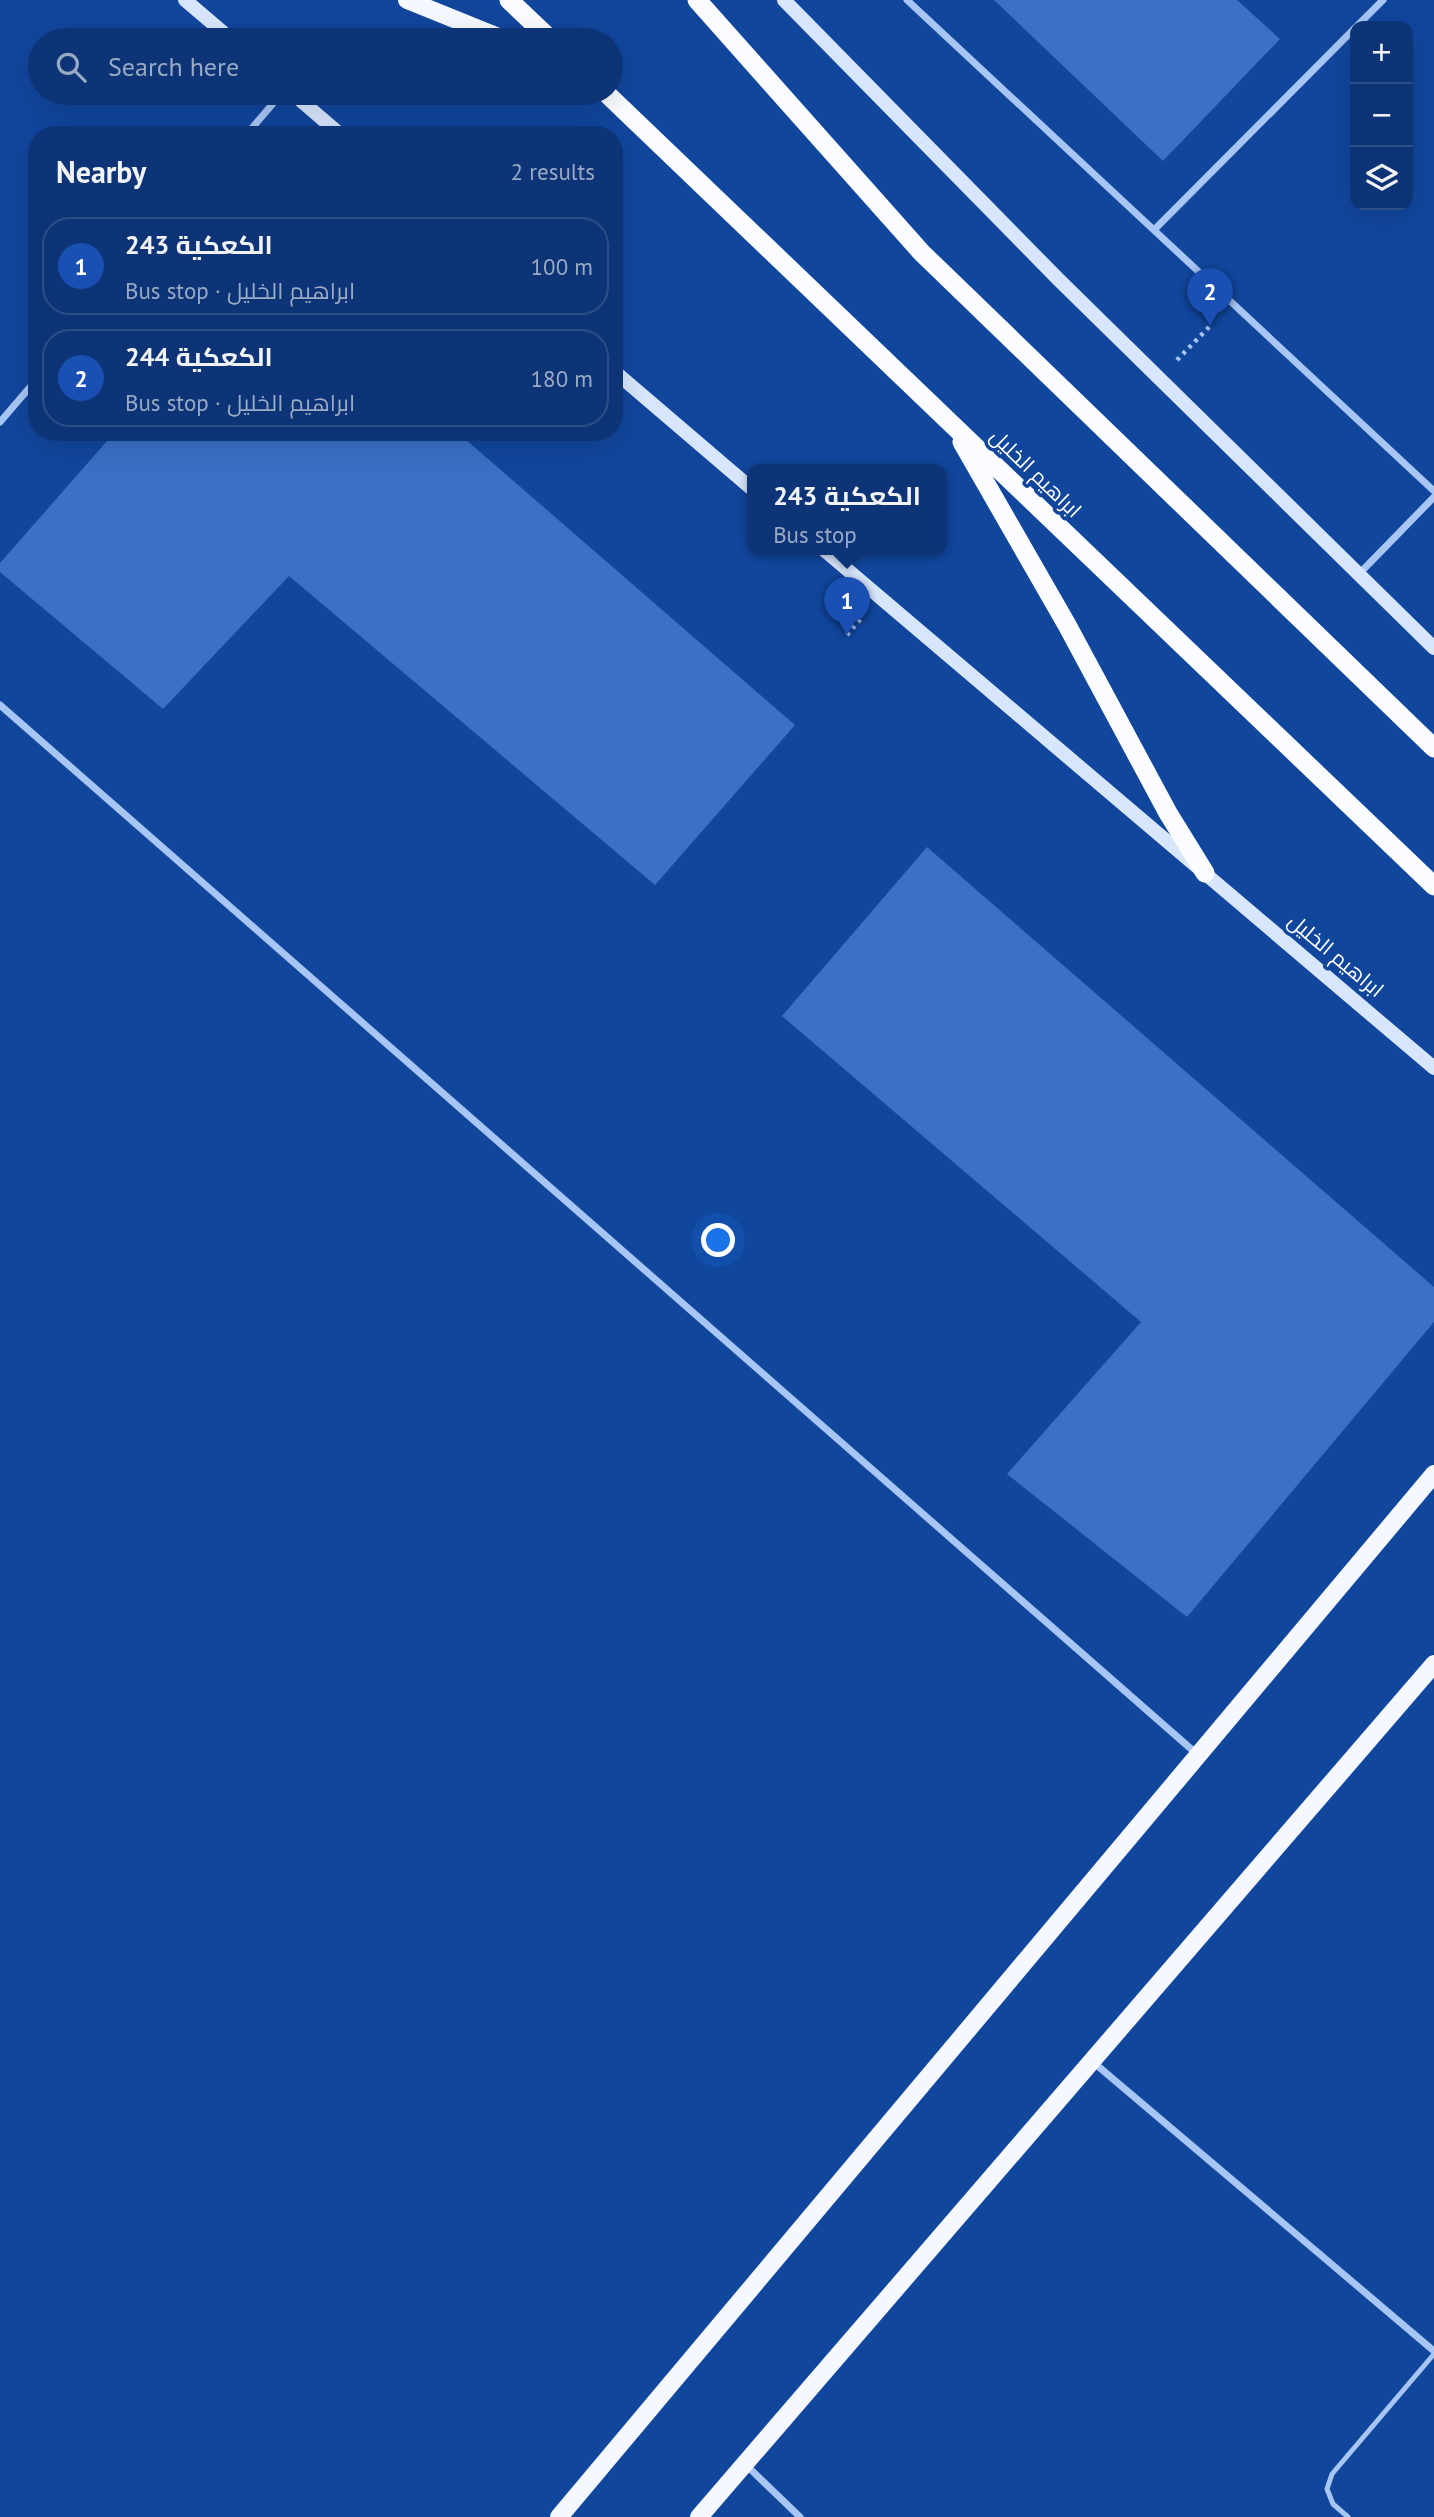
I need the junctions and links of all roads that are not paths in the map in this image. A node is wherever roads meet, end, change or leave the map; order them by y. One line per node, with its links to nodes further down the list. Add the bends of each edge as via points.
1 (185, 0): 9 (main road)
2 (407, 0): 10 (main road)
3 (509, 0): 11 (highway)
4 (696, 0): 30 (highway, via 922,253)
5 (784, 0): 27 (main road, via 1058,279)
6 (907, 0): 18 (street)
7 (1383, 0): 8 (street)
8 (1362, 21)
9 (218, 28)
10 (476, 28)
11 (538, 28)
12 (1350, 33): 18 (street)
13 (272, 105): 16 (street)
14 (306, 105): 17 (main road)
15 (619, 105): 22 (highway, ابراهيم الخليل)
16 (254, 126)
17 (330, 126)
18 (1154, 230): 24 (street)
19 (623, 379): 23 (main road)
20 (28, 389): 21 (street)
21 (0, 422)
22 (951, 423): 31 (highway); 32 (highway, ابراهيم الخليل)
23 (747, 485)
24 (1434, 491)
25 (1434, 497): 27 (street)
26 (830, 555): 31 (main road, ابراهيم الخليل)
27 (1359, 574): 28 (main road)
28 (1434, 648)
29 (0, 705): 36 (street)
30 (1434, 748)
31 (1205, 873): 33 (main road, ابراهيم الخليل)
32 (1434, 886)
33 (1434, 1068)
34 (1434, 1474): 36 (main road)
35 (1434, 1664): 37 (main road)
36 (1199, 1755): 40 (main road)
37 (1092, 2061): 38 (street); 39 (main road)
38 (1434, 2352): 43 (lane, via 1332,2474 1327,2489)
39 (745, 2464): 41 (main road); 42 (street)
40 (559, 2517)
41 (699, 2517)
42 (800, 2517)
43 (1348, 2517)

